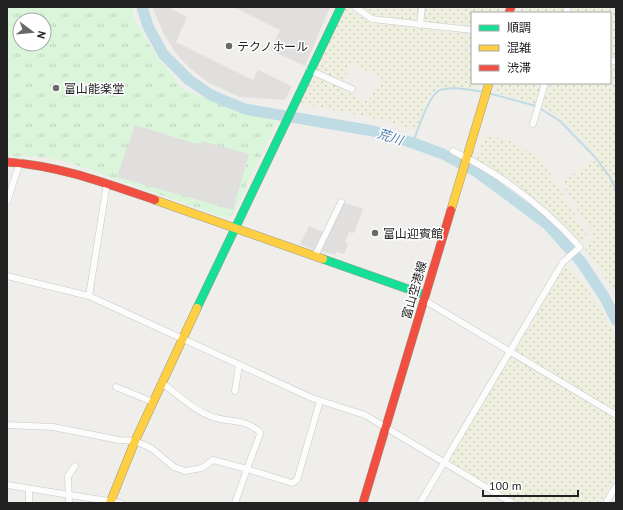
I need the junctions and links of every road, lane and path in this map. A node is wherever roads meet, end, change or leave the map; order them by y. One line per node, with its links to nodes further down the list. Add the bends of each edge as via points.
1 (341, 7): 6 (street)
2 (354, 7): 4 (street, via 372,19)
3 (422, 7): 4 (street)
4 (420, 25): 5 (street)
5 (471, 30)
6 (309, 70): 9 (street); 18 (street)
7 (489, 84): 12 (street, 富山空港線)
8 (545, 84): 10 (street)
9 (352, 89)
10 (532, 124)
11 (453, 151): 12 (street)
12 (466, 157): 22 (street, 富山空港線); 24 (street, via 528,196 580,247 563,262)
13 (7, 162): 14 (street)
14 (20, 162): 15 (street, via 63,170); 16 (street)
15 (107, 183): 18 (street); 21 (street)
16 (7, 202)
17 (341, 202): 19 (street)
18 (235, 228): 19 (street); 23 (street)
19 (315, 256): 22 (street)
20 (7, 276): 21 (street)
21 (89, 296): 23 (street)
22 (425, 298): 24 (street); 33 (street, 富山空港線)
23 (182, 339): 25 (street); 26 (street)
24 (510, 352): 31 (street); 35 (street)
25 (240, 365): 28 (street); 29 (street)
26 (162, 383): 30 (street); 37 (street, via 204,414 247,422 259,430 260,434)
27 (116, 387): 30 (street)
28 (235, 391)
29 (320, 401): 33 (street, via 365,415); 37 (street, via 297,480 292,482)
30 (153, 402): 34 (street)
31 (616, 415)
32 (7, 425): 34 (street, via 53,427)
33 (386, 427): 35 (street); 47 (street, 富山空港線)
34 (135, 441): 37 (street, via 150,448 174,467 185,471 202,468 213,460); 42 (street)
35 (445, 463): 48 (street); 49 (street)
36 (75, 466): 41 (street, via 68,476)
37 (247, 468): 46 (street)
38 (7, 485): 40 (street)
39 (616, 486): 50 (street)
40 (29, 489): 41 (street); 43 (street)
41 (68, 494): 42 (street); 44 (street)
42 (111, 502): 45 (street)
43 (30, 503)
44 (69, 503)
45 (121, 503)
46 (235, 503)
47 (363, 503)
48 (420, 503)
49 (512, 503)
50 (606, 503)

